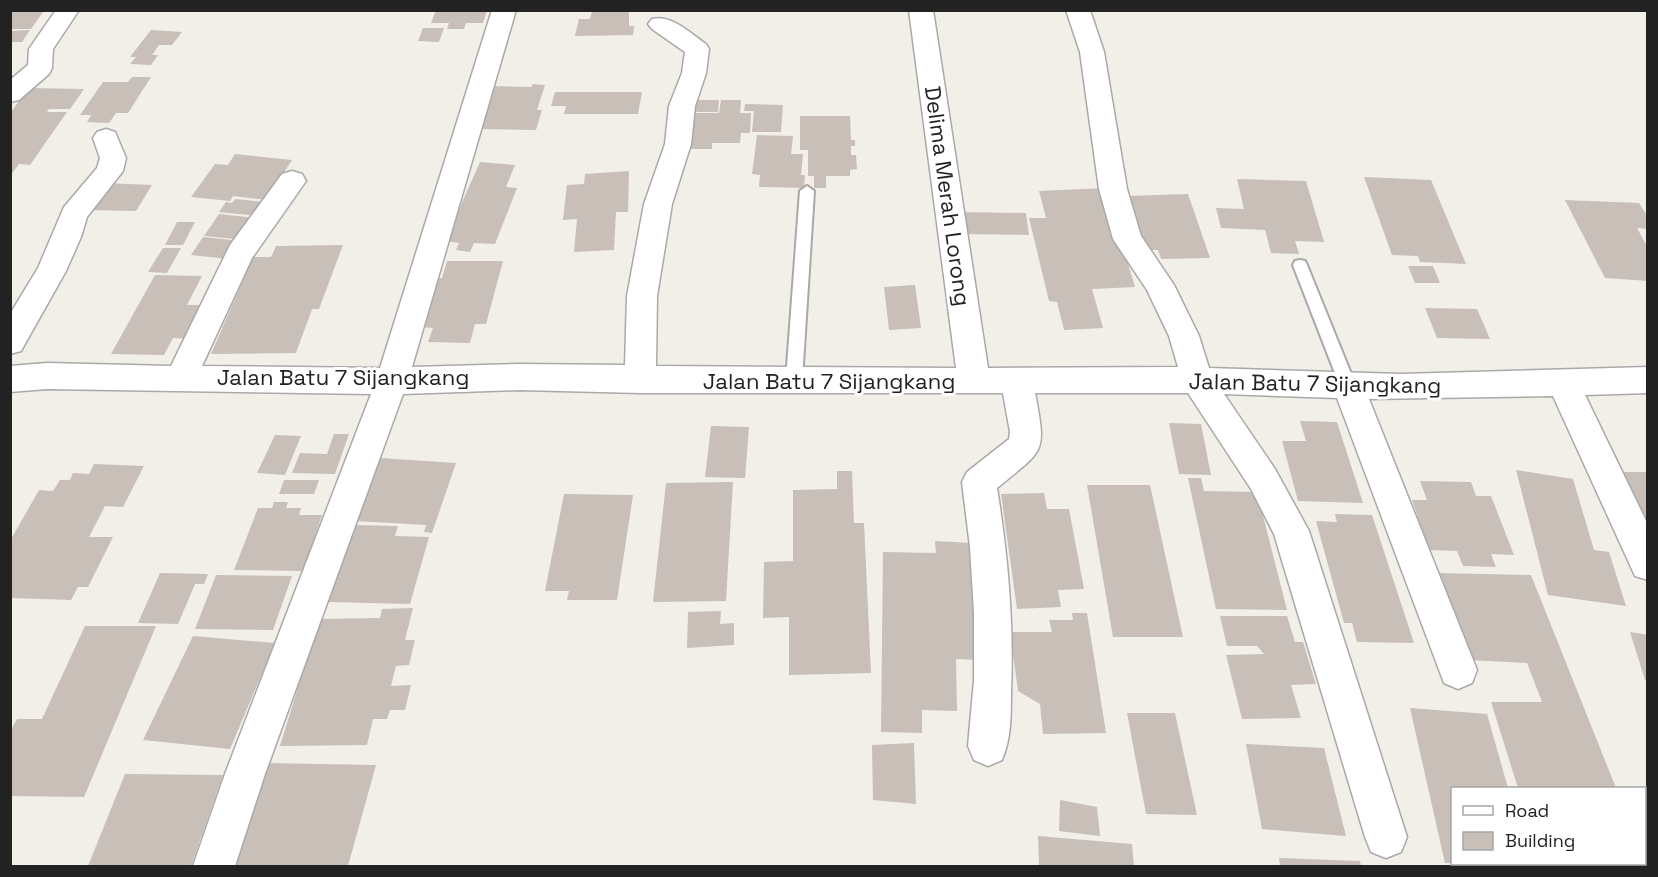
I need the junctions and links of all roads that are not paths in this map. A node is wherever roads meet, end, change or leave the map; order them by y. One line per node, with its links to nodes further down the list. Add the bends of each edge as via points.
1 (68, 10): 6 (street, via 41,49 40,68)
2 (504, 10): 18 (street)
3 (921, 10): 20 (street, Delima Merah Lorong)
4 (1078, 10): 16 (street, via 1092,52 1113,189 1127,239 1159,285 1184,336)
5 (660, 24): 14 (street, via 697,49 694,73 682,106 678,144 658,204 642,296)
6 (10, 94)
7 (106, 138): 11 (street, via 113,158 110,171 74,214 51,270)
8 (292, 181): 12 (street, via 240,253)
9 (807, 191): 15 (lane)
10 (1300, 265): 22 (lane)
11 (10, 342)
12 (181, 377): 13 (street, Jalan Batu 7 Sijangkang); 18 (street, Jalan Batu 7 Sijangkang)
13 (10, 379)
14 (640, 380): 15 (street, Jalan Batu 7 Sijangkang); 18 (street, Jalan Batu 7 Sijangkang, via 520,376)
15 (794, 380): 20 (street, Jalan Batu 7 Sijangkang)
16 (1197, 380): 19 (street, Jalan Batu 7 Sijangkang); 22 (street, Jalan Batu 7 Sijangkang); 26 (street, via 1263,479 1291,531)
17 (1647, 380): 21 (street, Jalan Batu 7 Sijangkang)
18 (392, 381): 27 (street)
19 (1017, 381): 20 (street, Jalan Batu 7 Sijangkang); 25 (street, via 1026,432 1024,446 979,482 992,572 992,714)
20 (974, 382)
21 (1563, 383): 22 (street, Jalan Batu 7 Sijangkang); 23 (street)
22 (1348, 386): 24 (street)
23 (1647, 564)
24 (1458, 670)
25 (988, 746)
26 (1386, 837)
27 (213, 867)

